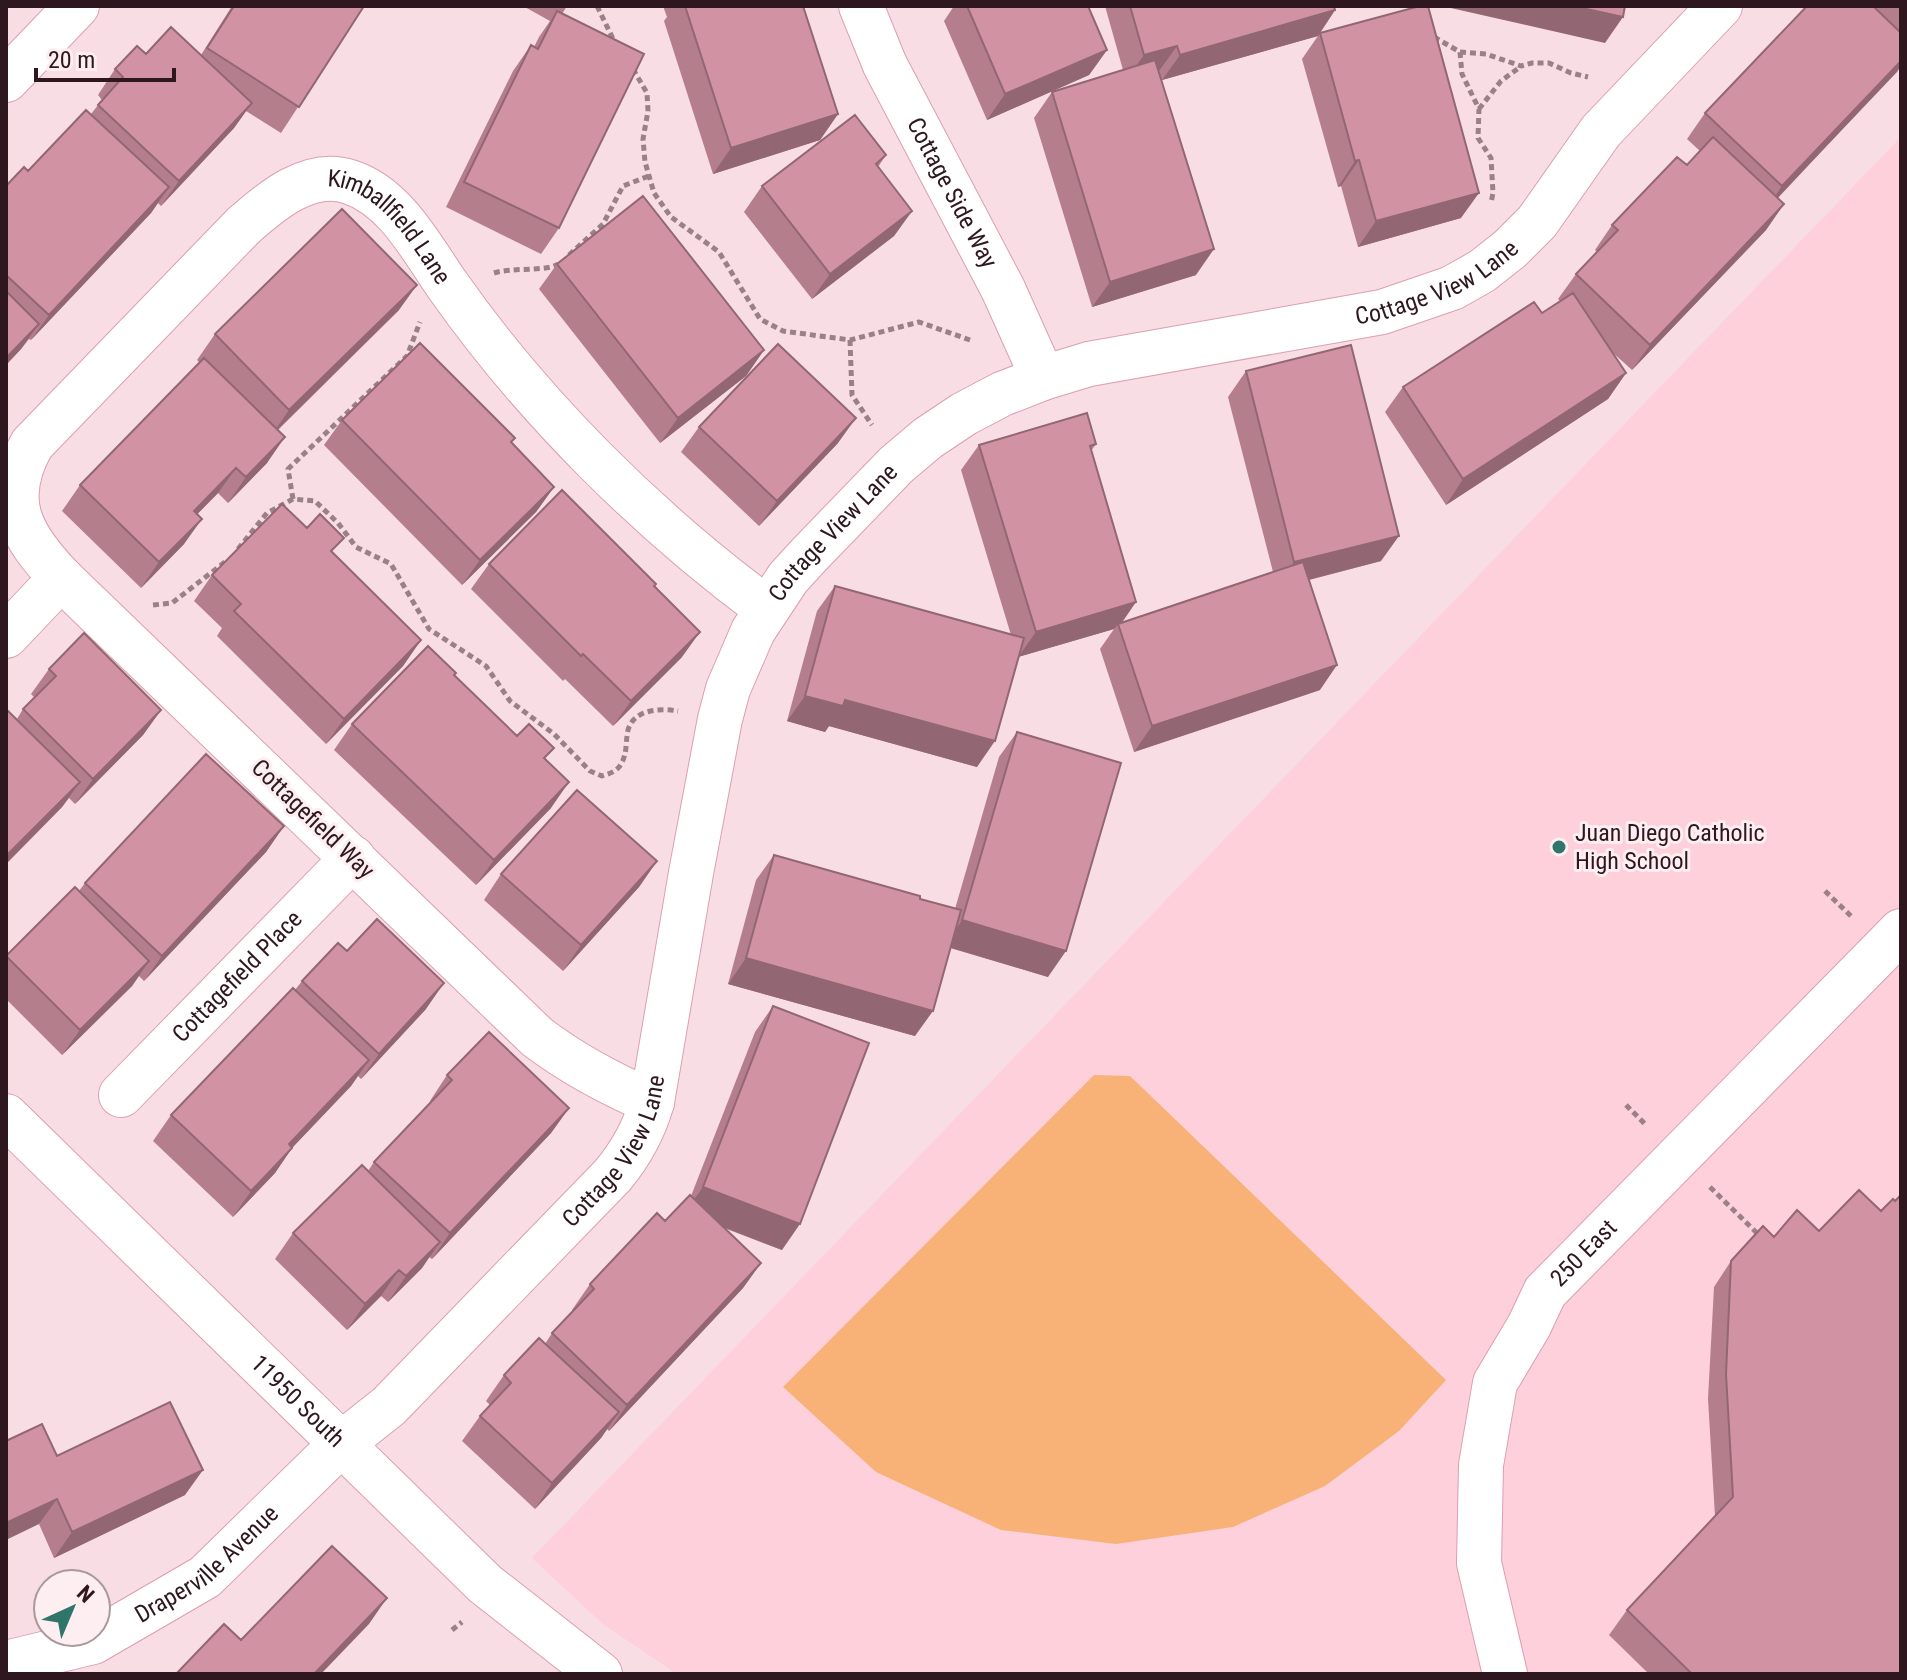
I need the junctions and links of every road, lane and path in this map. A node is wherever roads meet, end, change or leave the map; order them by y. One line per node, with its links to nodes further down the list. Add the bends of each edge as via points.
1 (77, 6): 11 (street)
2 (597, 6): 7 (path)
3 (861, 6): 16 (street, Cottage Side Way, via 885,65 1003,289)
4 (1720, 6): 16 (street, Cottage View Lane, via 1601,131 1537,222 1482,271 1452,288 1382,312 1114,359)
5 (1425, 31): 6 (path)
6 (1460, 52): 9 (path); 12 (path, via 1462,74)
7 (623, 55)
8 (631, 66): 14 (path, via 647,93 645,162 654,193 671,217 719,252 760,319 783,331)
9 (1521, 66): 10 (path, via 1549,63 1571,73); 12 (path)
10 (1599, 75)
11 (6, 80)
12 (1479, 109): 13 (path, via 1478,138 1491,158)
13 (1490, 208)
14 (850, 340): 15 (path, via 919,322); 17 (path, via 852,395)
15 (970, 340)
16 (1043, 378): 20 (street, Cottage View Lane, via 1002,394 928,438 809,555)
17 (877, 433)
18 (15, 496): 19 (street, Cottagefield Way, via 27,539); 20 (street, Kimballfield Lane, via 16,477 32,444 243,226 287,191 329,178 366,189 393,210 478,328 595,458 657,518)
19 (61, 578): 21 (street, Cottagefield Way); 22 (street)
20 (766, 608): 23 (street, Cottage View Lane, via 740,660)
21 (121, 635): 23 (path, via 144,610 172,603 232,557 267,513 293,499 315,501 356,547 391,564 429,629 486,666 510,701 554,734 590,771 602,776 617,770 636,717 660,708); 24 (street, Cottagefield Way)
22 (6, 636)
23 (720, 719): 27 (street, Cottage View Lane)
24 (353, 858): 26 (street, Cottagefield Place); 27 (street, Cottagefield Way, via 537,1037 605,1083)
25 (1901, 931): 34 (street, 250 East, via 1545,1292 1495,1383 1481,1465 1479,1563)
26 (121, 1095)
27 (652, 1102): 31 (street, Cottage View Lane, via 644,1129 613,1175 389,1406)
28 (6, 1116): 31 (street, 11950 South)
29 (1709, 1186): 30 (path)
30 (1770, 1246)
31 (341, 1444): 32 (street, Draperville Avenue, via 205,1577 93,1642); 33 (street, 11950 South, via 485,1584)
32 (6, 1663)
33 (600, 1674)
34 (1505, 1674)

